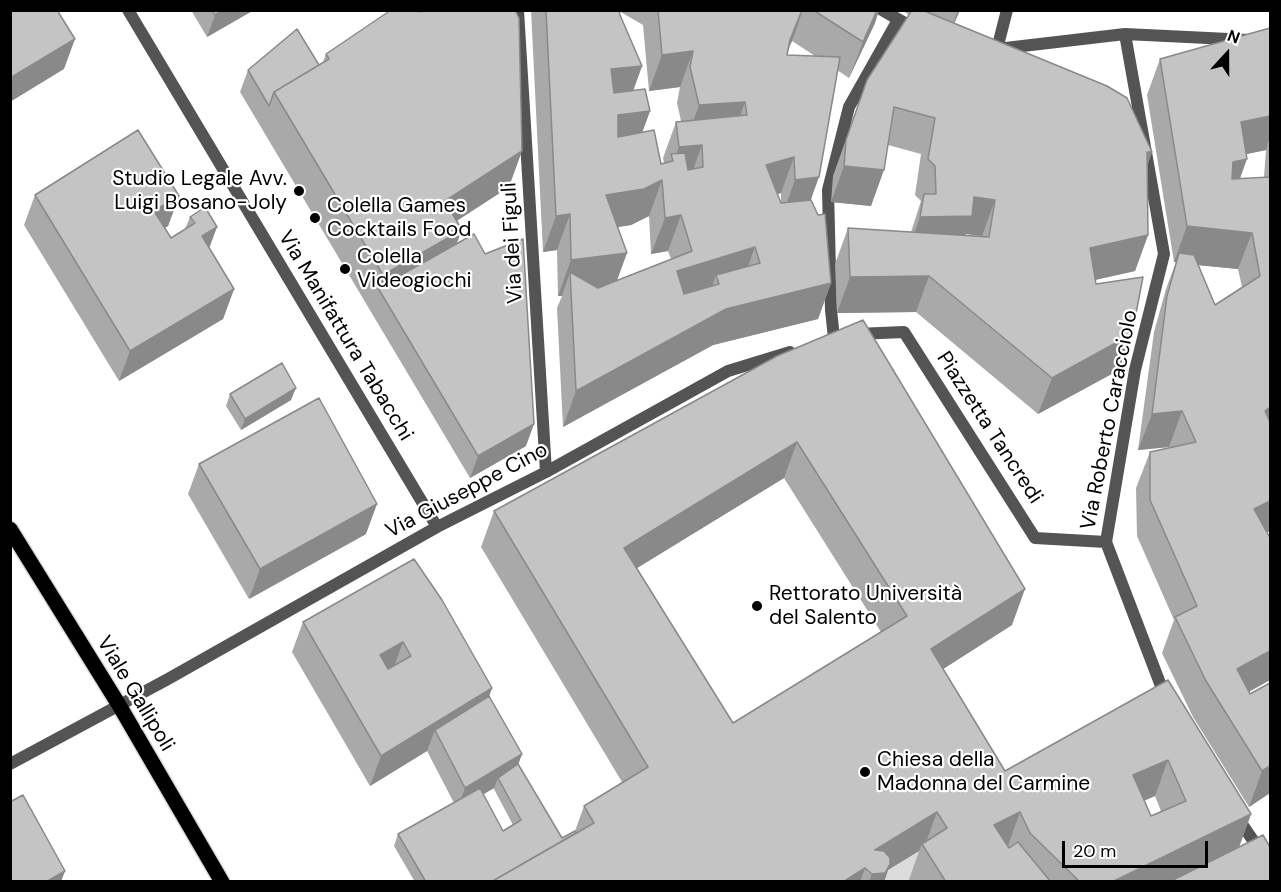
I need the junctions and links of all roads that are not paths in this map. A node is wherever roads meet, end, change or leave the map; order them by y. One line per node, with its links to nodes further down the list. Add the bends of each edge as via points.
1 (128, 10): 11 (street, Via Manifattura Tabacchi)
2 (518, 10): 10 (street, Via dei Figuli)
3 (882, 10): 5 (street)
4 (1007, 10): 6 (street, via 991,49)
5 (898, 20): 7 (street); 13 (street, Piazzetta Tancredi, via 849,107 828,190 834,338 904,332 1035,538)
6 (1125, 34): 8 (street); 13 (street, Via Roberto Caracciolo, via 1164,254 1136,370)
7 (929, 36)
8 (1270, 41)
9 (803, 348): 10 (street, Via Giuseppe Cino, via 728,371)
10 (546, 472): 11 (street, Via Giuseppe Cino)
11 (437, 527): 14 (street, Via Giuseppe Cino)
12 (10, 529): 14 (main road, Viale Gallipoli)
13 (1106, 542): 15 (street, Via Roberto Caracciolo)
14 (119, 705): 16 (street, Via Giuseppe Cino); 21 (main road, Viale Gallipoli)
15 (1169, 706)
16 (10, 765)
17 (1229, 805): 19 (street)
18 (1270, 843): 19 (street)
19 (1253, 850): 20 (street)
20 (1270, 865)
21 (222, 882)

